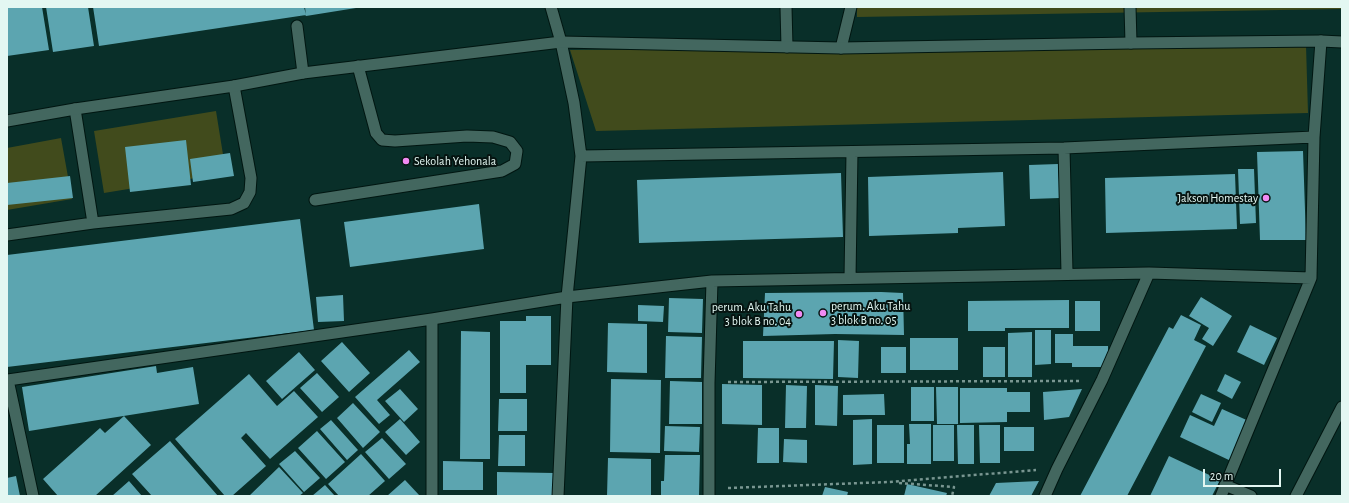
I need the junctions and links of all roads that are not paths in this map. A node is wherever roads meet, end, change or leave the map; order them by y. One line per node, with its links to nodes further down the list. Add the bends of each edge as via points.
1 (551, 7): 7 (street)
2 (786, 7): 10 (street)
3 (851, 7): 11 (street)
4 (1130, 7): 9 (street)
5 (297, 26): 13 (street)
6 (1321, 41): 8 (street); 9 (street); 17 (street)
7 (561, 42): 10 (street); 12 (street); 20 (street, via 574,103)
8 (1342, 42)
9 (1131, 43): 11 (street)
10 (787, 47): 11 (street)
11 (841, 48)
12 (358, 66): 13 (street); 21 (street, via 376,133 382,140 493,137 510,142 517,151 515,164 502,171)
13 (302, 73): 14 (street)
14 (234, 86): 15 (street); 22 (street, via 251,178 250,192 244,203 231,209)
15 (75, 109): 16 (street); 22 (street)
16 (7, 121)
17 (1314, 137): 18 (street); 27 (street)
18 (1064, 148): 19 (street); 25 (street)
19 (852, 152): 20 (street); 26 (street)
20 (581, 156): 29 (street)
21 (315, 200)
22 (93, 223): 23 (street)
23 (7, 235)
24 (1149, 272): 25 (street); 27 (street); 38 (street, via 1102,380)
25 (1067, 273): 26 (street)
26 (850, 278): 28 (street)
27 (1311, 278): 33 (street)
28 (712, 281): 29 (street); 34 (street)
29 (567, 297): 30 (street); 37 (street)
30 (432, 319): 31 (street); 36 (street)
31 (7, 380): 35 (street)
32 (1342, 407): 41 (street)
33 (1225, 485): 39 (street); 40 (street)
34 (709, 493)
35 (33, 496)
36 (432, 496)
37 (558, 496)
38 (1045, 496)
39 (1221, 496)
40 (1251, 496)
41 (1296, 496)

